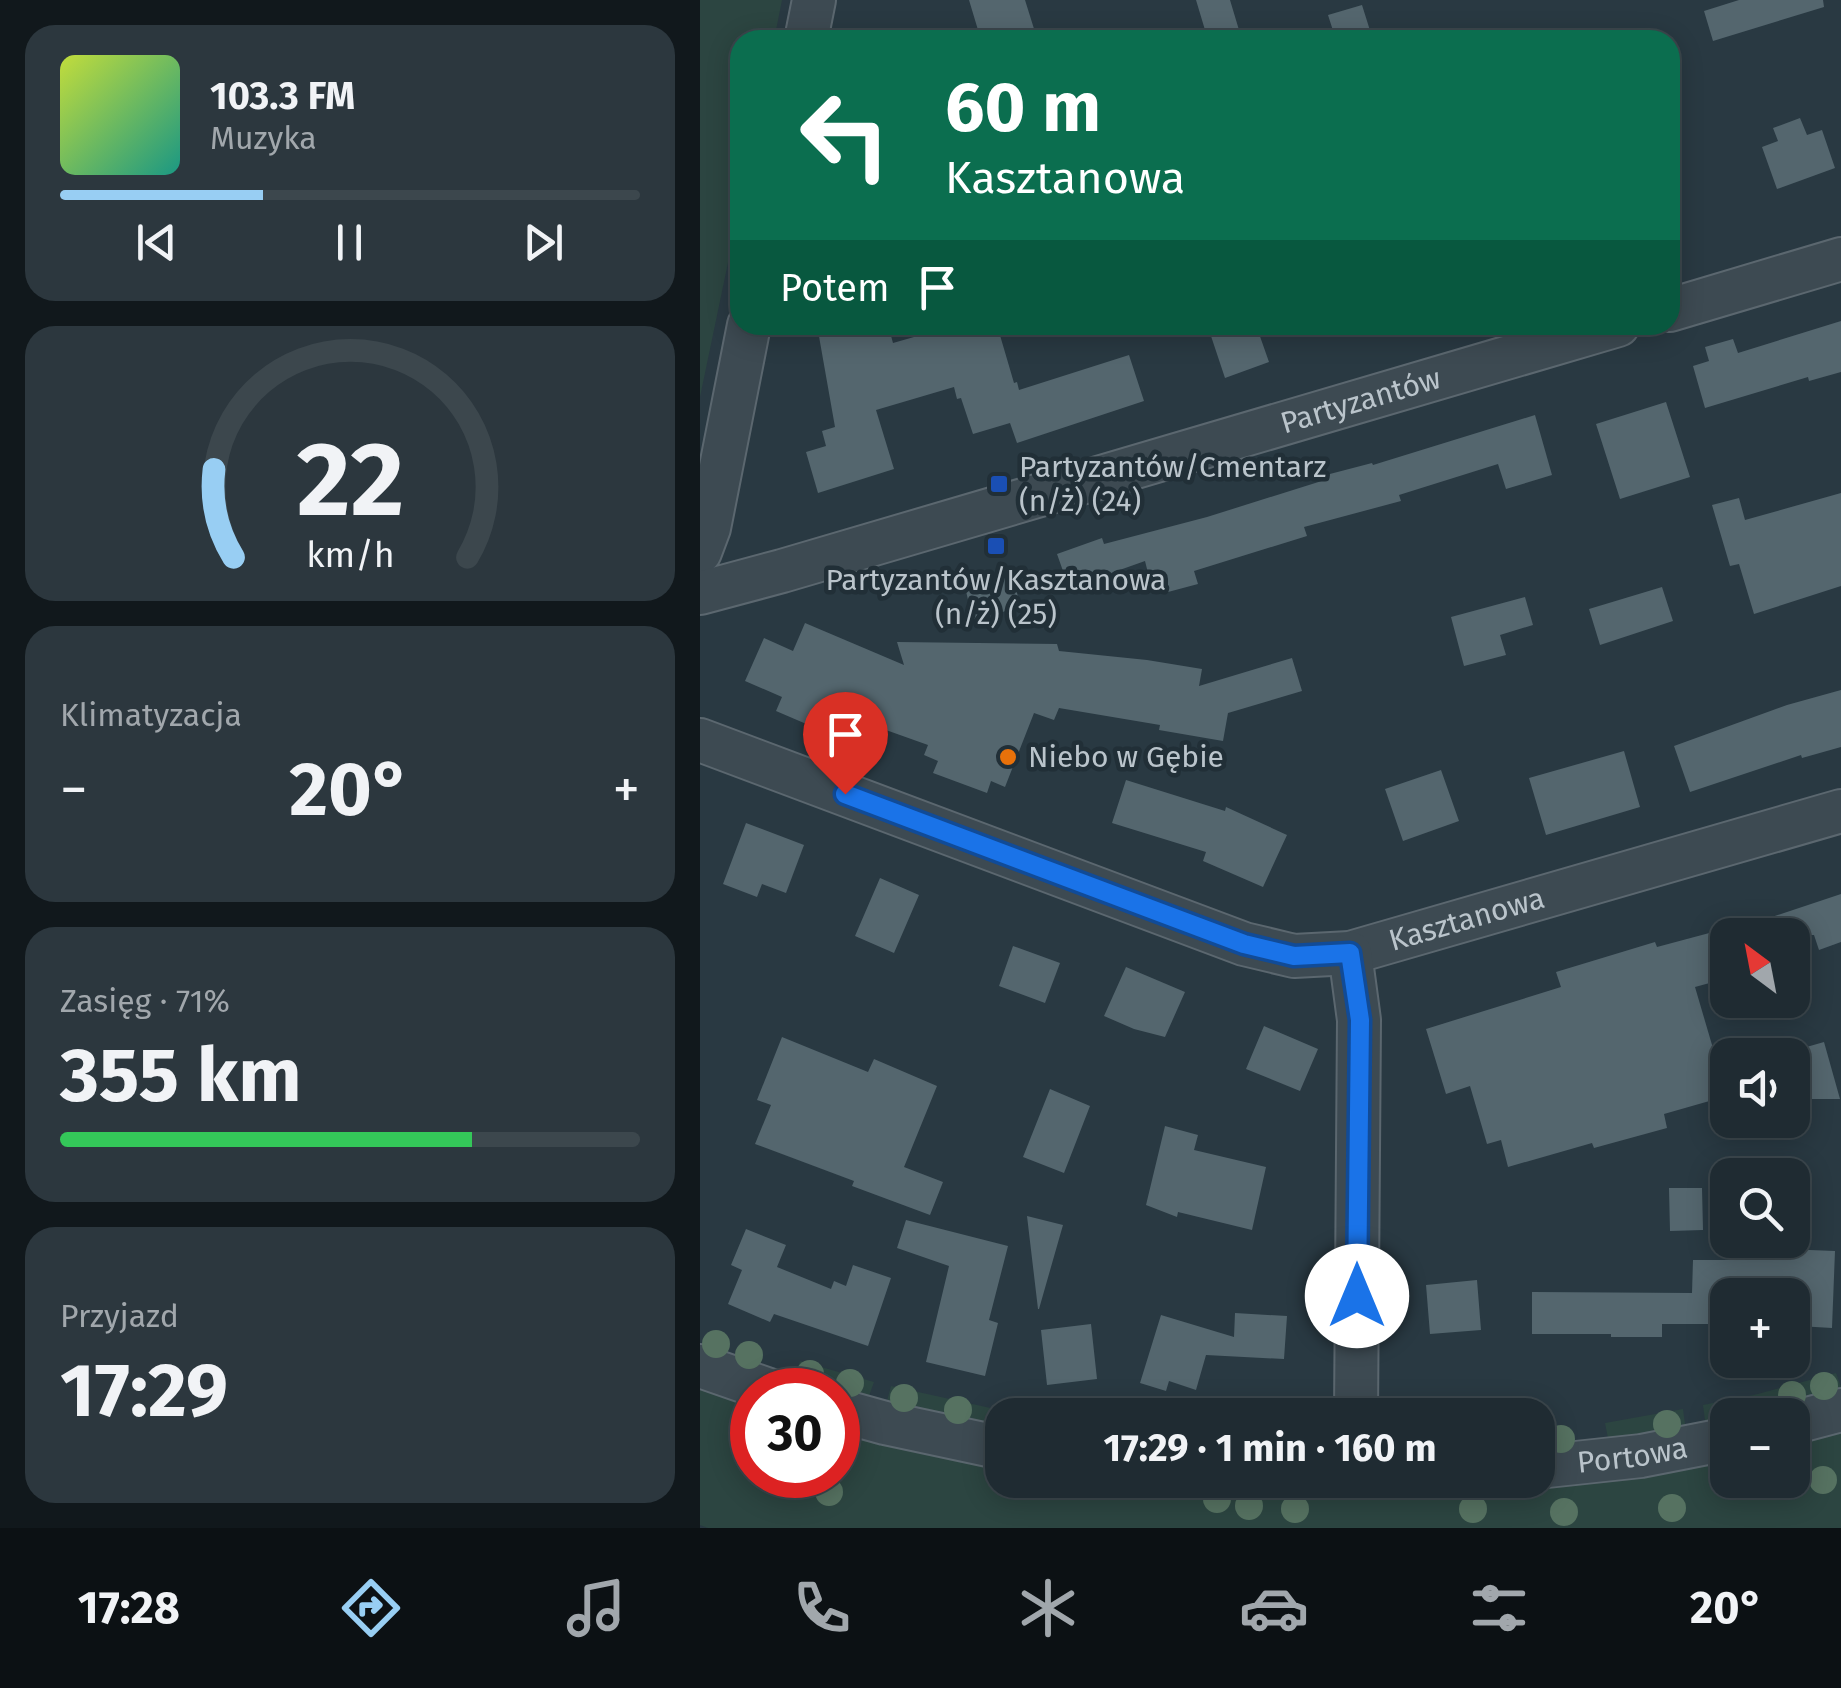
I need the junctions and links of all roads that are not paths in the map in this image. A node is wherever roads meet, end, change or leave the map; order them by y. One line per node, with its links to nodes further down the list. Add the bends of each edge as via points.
1 (814, 0): 2 (street)
2 (808, 30)
3 (1841, 259): 4 (street)
4 (1680, 307)
5 (748, 335): 7 (street)
6 (1584, 335): 8 (street, Partyzantów)
7 (700, 552)
8 (700, 593)
9 (700, 740): 11 (street, Kasztanowa, via 1244,944 1294,956)
10 (1841, 811): 11 (street, Kasztanowa)
11 (1350, 953): 14 (street, via 1360,1020)
12 (700, 1366): 13 (street)
13 (730, 1376)
14 (1356, 1398)
15 (1841, 1410): 17 (street)
16 (860, 1417): 19 (street)
17 (1810, 1418)
18 (1710, 1443): 20 (street, Portowa)
19 (985, 1445)
20 (1555, 1465)

